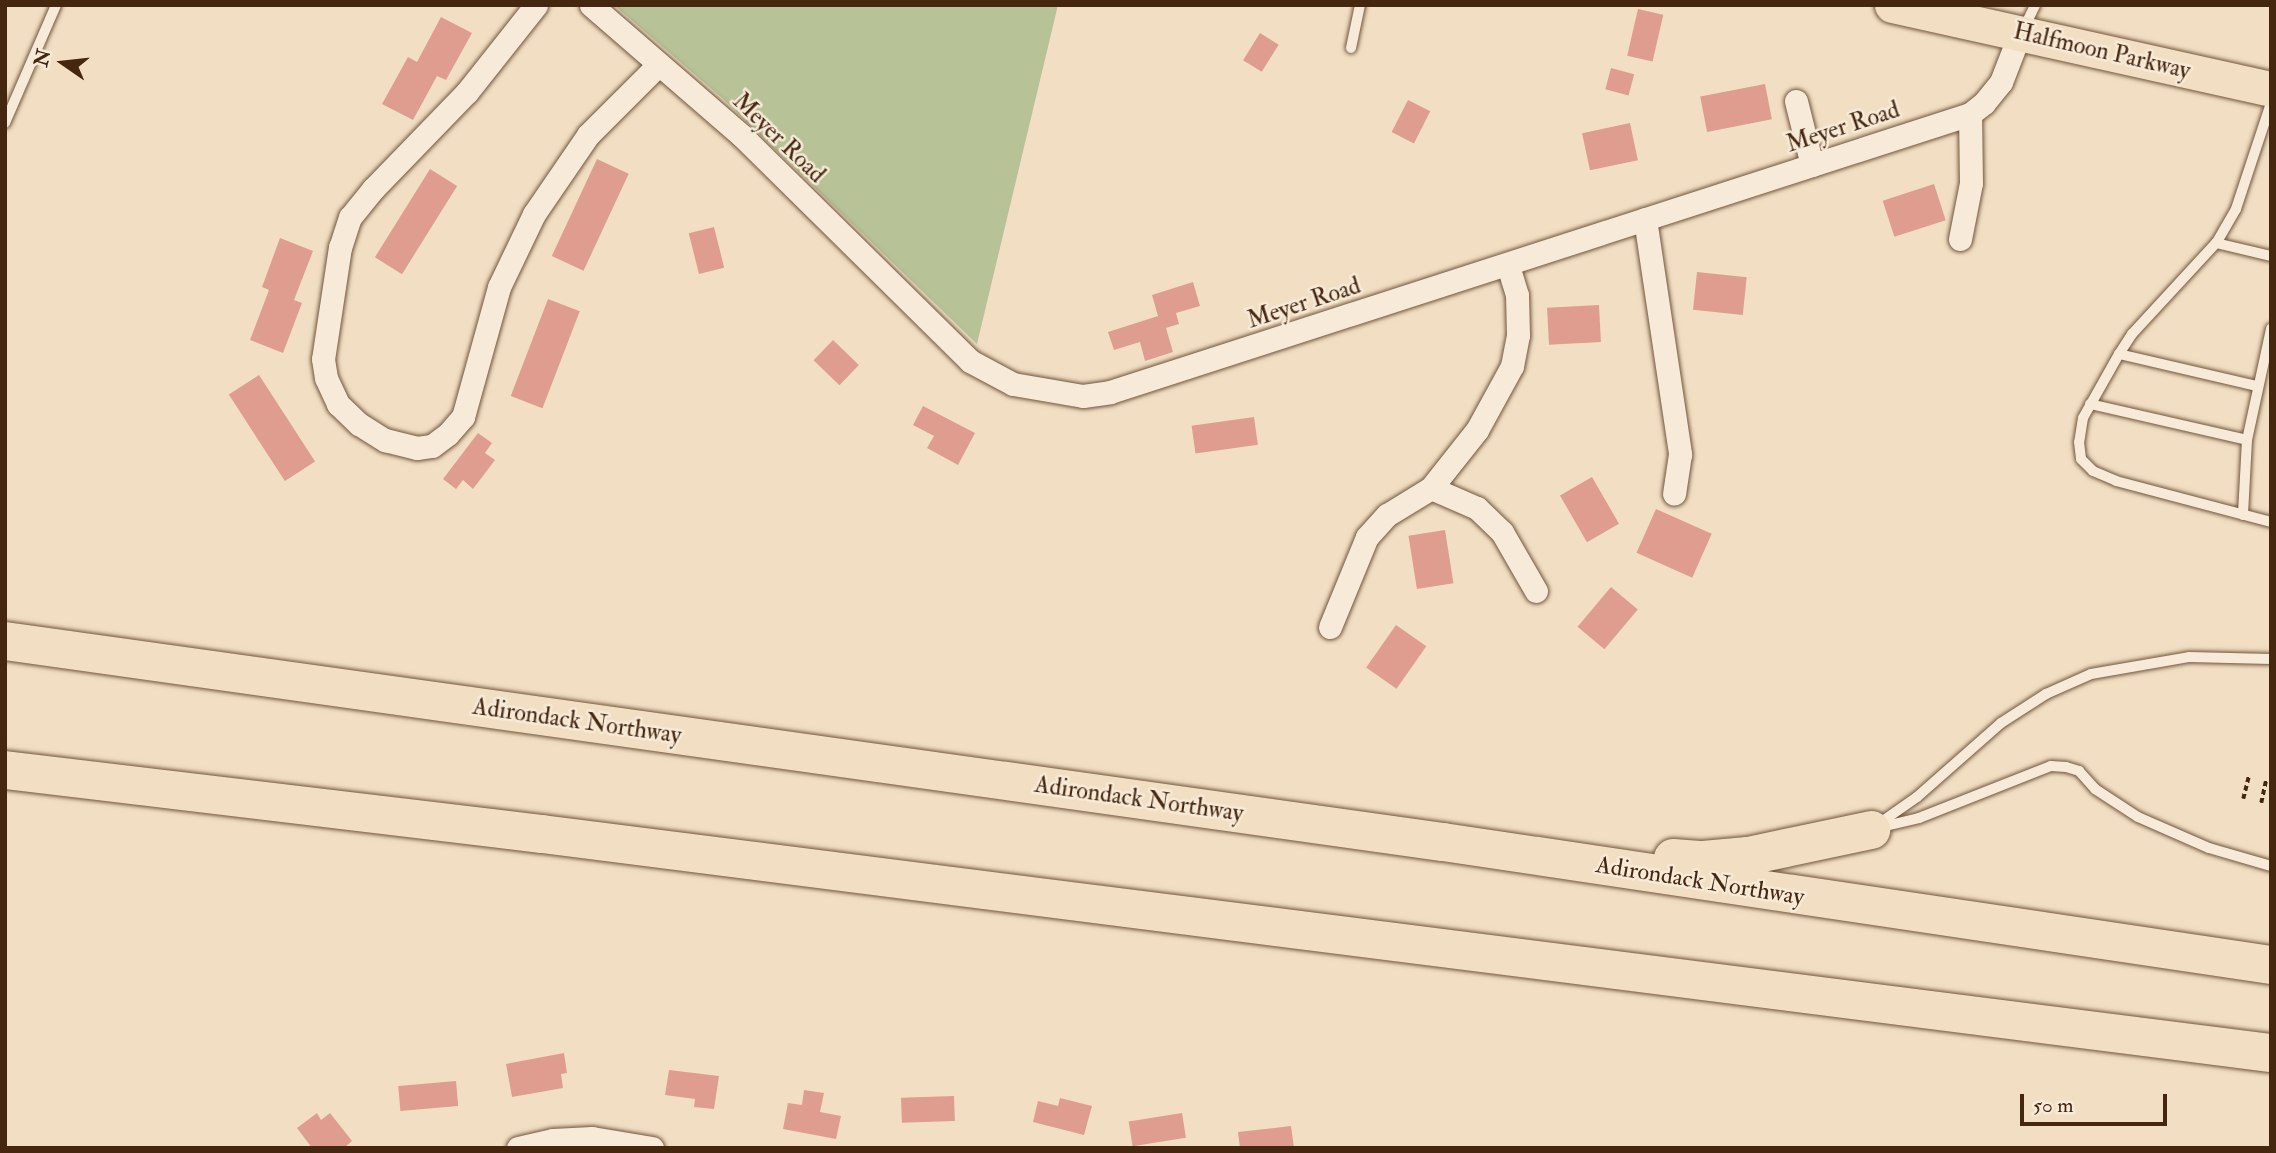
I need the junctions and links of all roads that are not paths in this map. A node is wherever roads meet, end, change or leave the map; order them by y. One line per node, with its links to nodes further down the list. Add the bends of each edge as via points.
1 (56, 5): 13 (lane)
2 (536, 5): 8 (street, via 467,92 350,217 340,247 323,359 338,404 385,440 417,448 432,446 463,417 499,287 534,214 587,135)
3 (591, 5): 8 (street, Meyer Road)
4 (1360, 5): 7 (lane)
5 (1892, 5): 6 (main road, Halfmoon Parkway)
6 (2028, 19): 9 (main road, Halfmoon Parkway); 12 (street, Meyer Road, via 2000,82)
7 (1350, 48)
8 (659, 64): 19 (street, Meyer Road, via 742,136 970,361 1033,390 1083,396 1110,392)
9 (2271, 89)
10 (1796, 101): 14 (street)
11 (2271, 103): 17 (lane, via 2236,209)
12 (1970, 114): 14 (street, Meyer Road); 16 (street, via 1971,183)
13 (5, 123)
14 (1812, 165): 15 (street, Meyer Road)
15 (1645, 219): 19 (street, Meyer Road); 26 (street, via 1680,454)
16 (1960, 239)
17 (2216, 243): 18 (lane); 21 (lane)
18 (2271, 256)
19 (1508, 265): 25 (street, via 1517,295 1518,335 1512,366 1477,430)
20 (2271, 329): 22 (lane)
21 (2119, 354): 22 (lane); 23 (lane)
22 (2257, 386): 24 (lane)
23 (2090, 404): 24 (lane); 27 (lane, via 2079,442 2081,459 2093,471)
24 (2247, 440): 27 (lane)
25 (1431, 488): 29 (street, via 1477,508 1502,532); 30 (street, via 1387,515 1367,537)
26 (1674, 494)
27 (2242, 515): 28 (lane)
28 (2271, 522)
29 (1536, 591)
30 (1330, 627)
31 (5, 641): 35 (highway, Adirondack Northway)
32 (2271, 659): 34 (lane, via 2189,657 2091,674 2046,694 2001,723 1917,797)
33 (5, 770): 38 (highway)
34 (1871, 830): 35 (highway, via 1748,856 1703,860); 36 (lane, via 1919,818 2051,766 2066,767 2079,771 2095,789 2138,817 2209,848)
35 (1443, 842): 37 (highway, Adirondack Northway)
36 (2271, 866)
37 (2271, 965)
38 (2271, 1053)
39 (518, 1148): 40 (street, via 592,1138)
40 (652, 1148)

